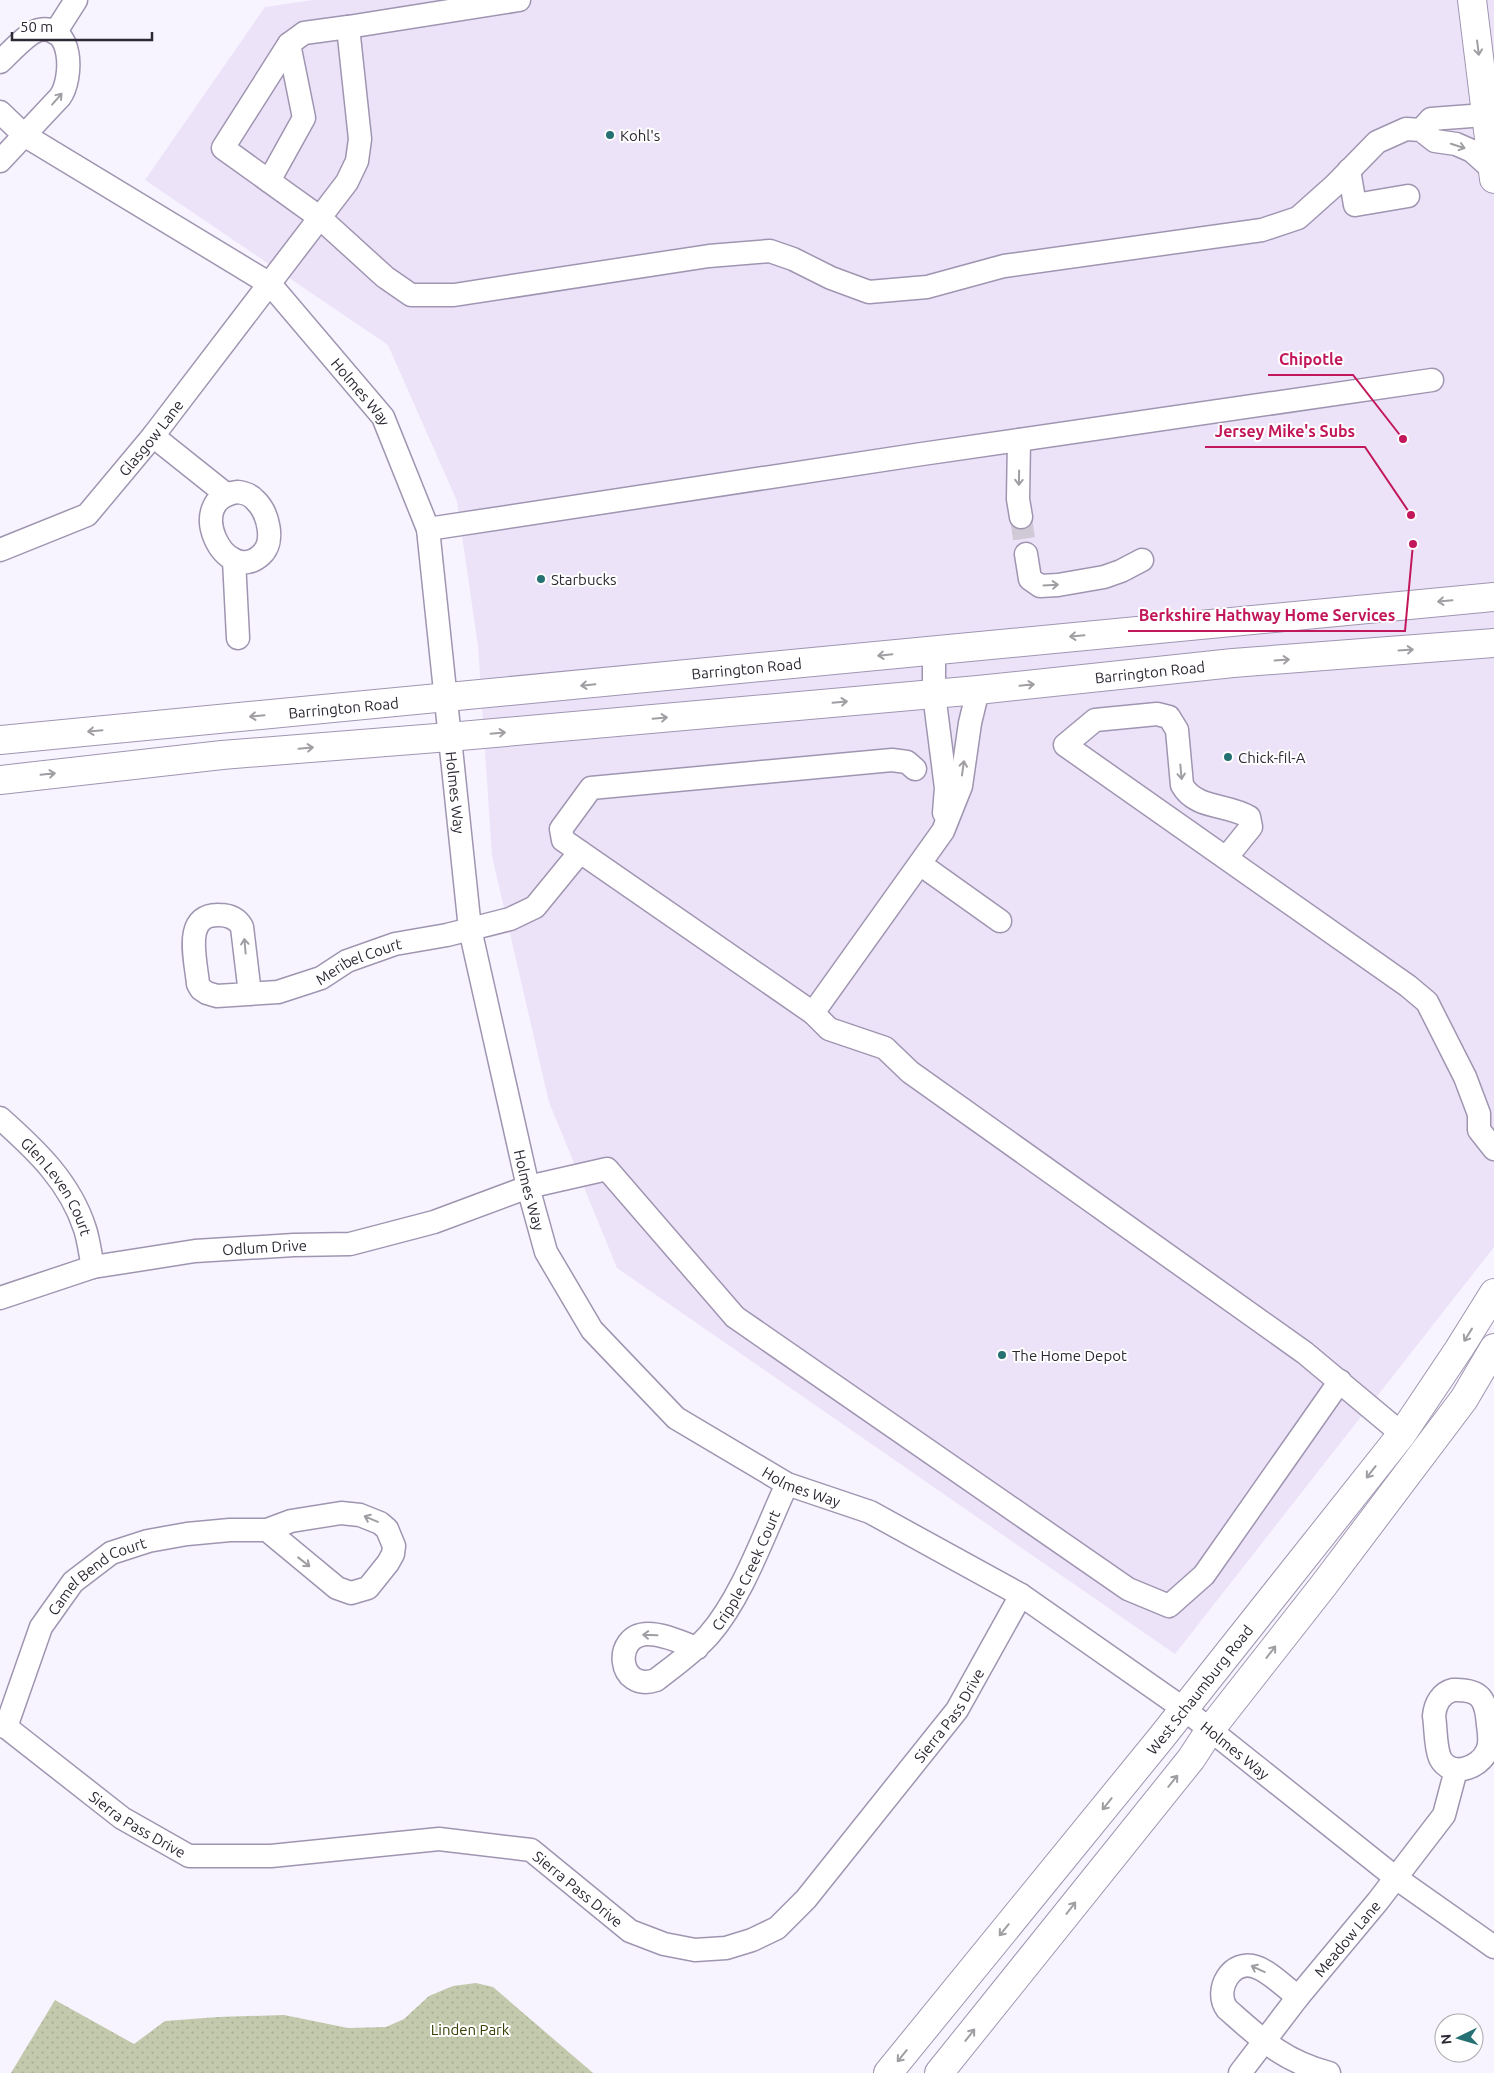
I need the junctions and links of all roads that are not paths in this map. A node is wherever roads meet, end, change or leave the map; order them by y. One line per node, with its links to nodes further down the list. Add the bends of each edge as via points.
1 (76, 0): 5 (street)
2 (519, 0): 4 (street)
3 (1472, 0): 9 (main road, one-way to 9)
4 (348, 27): 6 (street, via 304,34); 17 (street, Glasgow Lane, via 360,139 357,161 347,182)
5 (55, 33): 7 (street, via 40,30 32,33); 11 (street, one-way to 5, via 64,92 69,66 67,51)
6 (289, 44): 15 (street, via 304,118); 15 (street, via 223,148)
7 (0, 62)
8 (0, 112): 11 (street, Holmes Way)
9 (1490, 115): 10 (street, via 1431,119); 14 (main road)
10 (1421, 130): 13 (street, via 1406,129 1377,142); 14 (street, one-way to 14, via 1435,141 1456,144 1472,151)
11 (24, 135): 12 (street); 18 (street, Holmes Way)
12 (0, 161)
13 (1350, 170): 16 (street, via 1355,206); 17 (street, via 1298,218 1262,230 1004,266 927,287 869,292 770,250 709,256 454,295 411,294 385,277)
14 (1493, 174)
15 (269, 181): 17 (street)
16 (1408, 196)
17 (319, 217): 18 (street, Glasgow Lane)
18 (270, 284): 20 (street, Glasgow Lane); 24 (street, Holmes Way, via 383,417)
19 (1432, 380): 21 (street)
20 (153, 436): 22 (street); 25 (street, Glasgow Lane, via 87,515)
21 (1020, 440): 23 (street, one-way to 23, via 1018,498); 24 (street)
22 (226, 495): 27 (street, via 215,503 212,529 224,554); 27 (street, via 238,492 254,498 269,530 268,547 263,554 248,562)
23 (1021, 517)
24 (428, 529): 35 (street, Holmes Way)
25 (0, 550)
26 (1026, 554): 28 (street, one-way to 28, via 1030,580 1040,586 1104,577)
27 (234, 560): 30 (street)
28 (1142, 560)
29 (1494, 597): 32 (main road, Barrington Road, one-way to 32)
30 (238, 638)
31 (1494, 643): 33 (main road, Barrington Road, one-way to 31, via 1233,663)
32 (934, 650): 34 (street); 35 (main road, Barrington Road, one-way to 35)
33 (978, 690): 34 (main road, Barrington Road); 40 (street, one-way to 33, via 961,786)
34 (934, 694): 36 (main road, Barrington Road, one-way to 34); 40 (street, via 946,788)
35 (445, 699): 36 (street, Holmes Way); 37 (main road, Barrington Road, one-way to 37)
36 (449, 737): 39 (main road, Barrington Road, one-way to 36, via 222,755); 45 (street, Holmes Way)
37 (0, 740)
38 (915, 769): 41 (street, via 907,762 892,760 591,788 561,829 563,840)
39 (0, 780)
40 (943, 831): 43 (street)
41 (580, 852): 45 (street, Meribel Court, via 535,907 510,919); 47 (street)
42 (1226, 858): 42 (street, one-way to 42, via 1071,749 1107,727 1165,727 1178,744 1182,785 1186,793 1194,800 1239,811 1249,817 1251,826); 49 (street, via 1427,1002)
43 (920, 864): 44 (street); 47 (street)
44 (1000, 921)
45 (470, 929): 46 (street, Meribel Court, via 394,944 347,961 321,978 297,987); 51 (street, Holmes Way)
46 (250, 994)
47 (812, 1012): 56 (street, via 829,1029 885,1048 910,1072 1298,1347)
48 (0, 1118): 52 (street, Glen Leven Court, via 33,1147 72,1198 86,1229)
49 (1487, 1118): 50 (street, via 1479,1130)
50 (1494, 1149)
51 (528, 1186): 52 (street, Odlum Drive, via 434,1222 350,1244 195,1251); 56 (street, Odlum Drive, via 607,1169 736,1317 1128,1589 1169,1606 1204,1575); 58 (street, Holmes Way, via 546,1252 592,1330 676,1418)
52 (93, 1266): 54 (street, Odlum Drive)
53 (1494, 1293): 57 (main road, West Schaumburg Road, one-way to 57)
54 (0, 1298)
55 (1494, 1348): 64 (main road, one-way to 55, via 1464,1399)
56 (1340, 1382): 57 (street)
57 (1402, 1434): 62 (main road, West Schaumburg Road, one-way to 62)
58 (787, 1484): 60 (street, Holmes Way, via 870,1512); 61 (street, Cripple Creek Court, via 741,1587 711,1633)
59 (266, 1530): 59 (street, Camel Bend Court, one-way to 59, via 337,1588 351,1592 368,1588 393,1554 394,1546 387,1529 380,1523 351,1513 291,1521); 63 (street, Camel Bend Court, via 187,1534 148,1541 111,1553 80,1576 41,1627)
60 (1021, 1595): 62 (street, Holmes Way); 63 (street, Sierra Pass Drive, via 957,1710 806,1899 777,1928 726,1948 695,1950 664,1944 630,1931 531,1850 439,1839 271,1856 189,1856 122,1818)
61 (697, 1648)
62 (1184, 1709): 64 (street, Holmes Way); 70 (main road, West Schaumburg Road, one-way to 70)
63 (3, 1727)
64 (1210, 1730): 66 (street, Holmes Way); 71 (main road, one-way to 64, via 1191,1759)
65 (1456, 1770): 66 (street, Meadow Lane, via 1444,1816)
66 (1396, 1878): 67 (street, Holmes Way); 68 (street, Meadow Lane)
67 (1494, 1947)
68 (1298, 1997): 69 (street, Meadow Lane); 69 (street, one-way to 69, via 1256,1967 1236,1969 1226,1978 1223,2003)
69 (1265, 2042): 72 (street, Meadow Lane); 73 (street, via 1293,2061)
70 (888, 2073)
71 (939, 2073)
72 (1240, 2073)
73 (1329, 2073)

